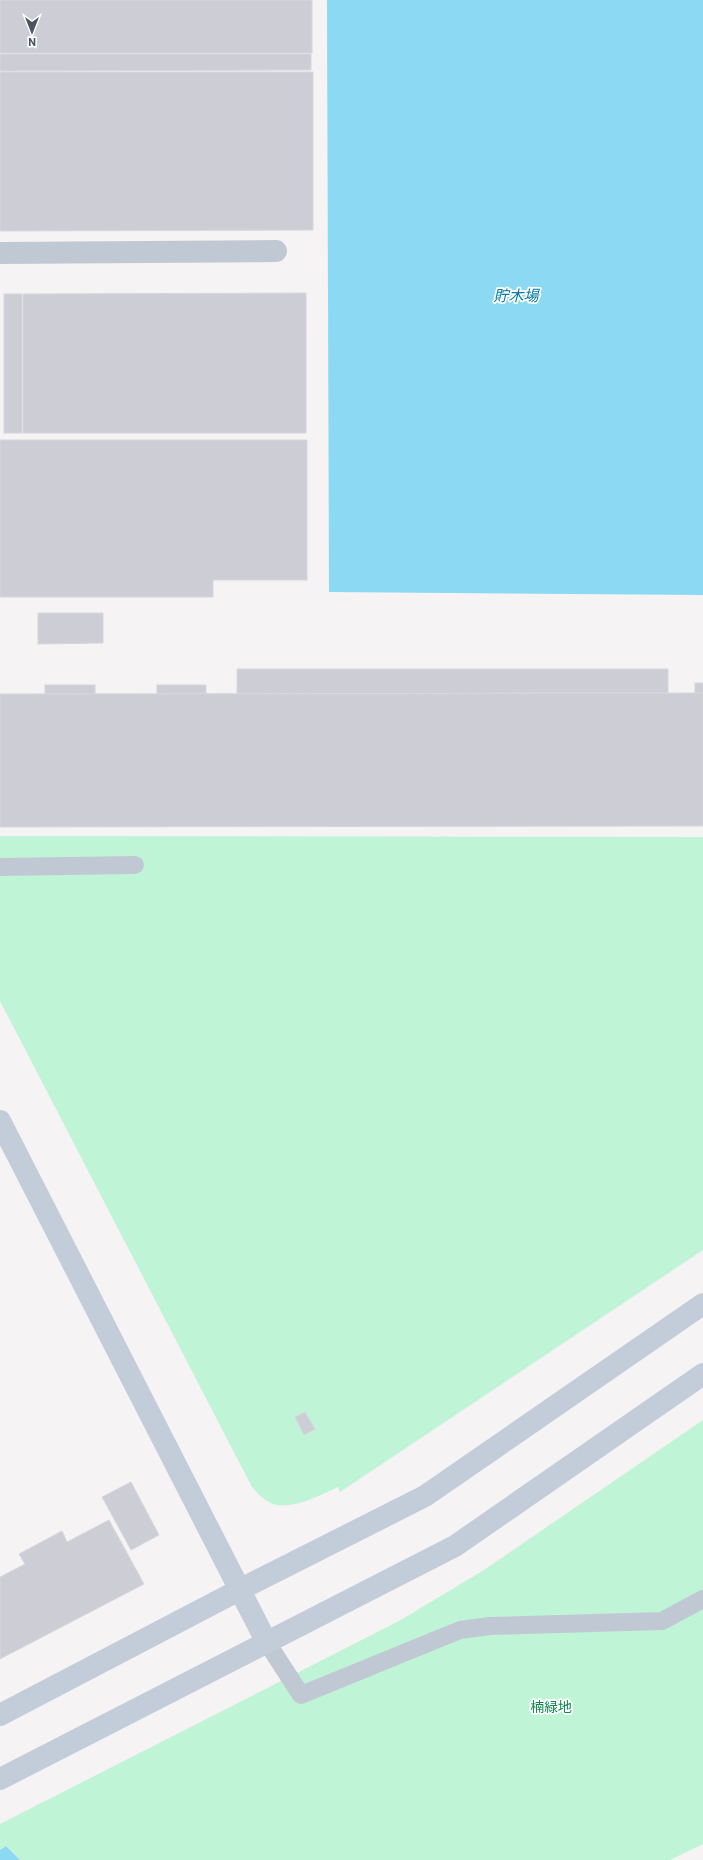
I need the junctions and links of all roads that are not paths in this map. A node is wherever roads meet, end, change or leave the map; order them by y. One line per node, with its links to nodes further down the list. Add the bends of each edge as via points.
1 (276, 251): 2 (street)
2 (0, 253)
3 (135, 865): 4 (lane)
4 (0, 868)
5 (0, 1121): 8 (street)
6 (703, 1304): 8 (street, via 425,1496)
7 (703, 1374): 10 (street, via 455,1546)
8 (241, 1588): 10 (street); 11 (street)
9 (703, 1599): 10 (lane, via 662,1621 490,1626 460,1630 301,1695)
10 (266, 1641): 12 (street)
11 (0, 1715)
12 (0, 1779)

